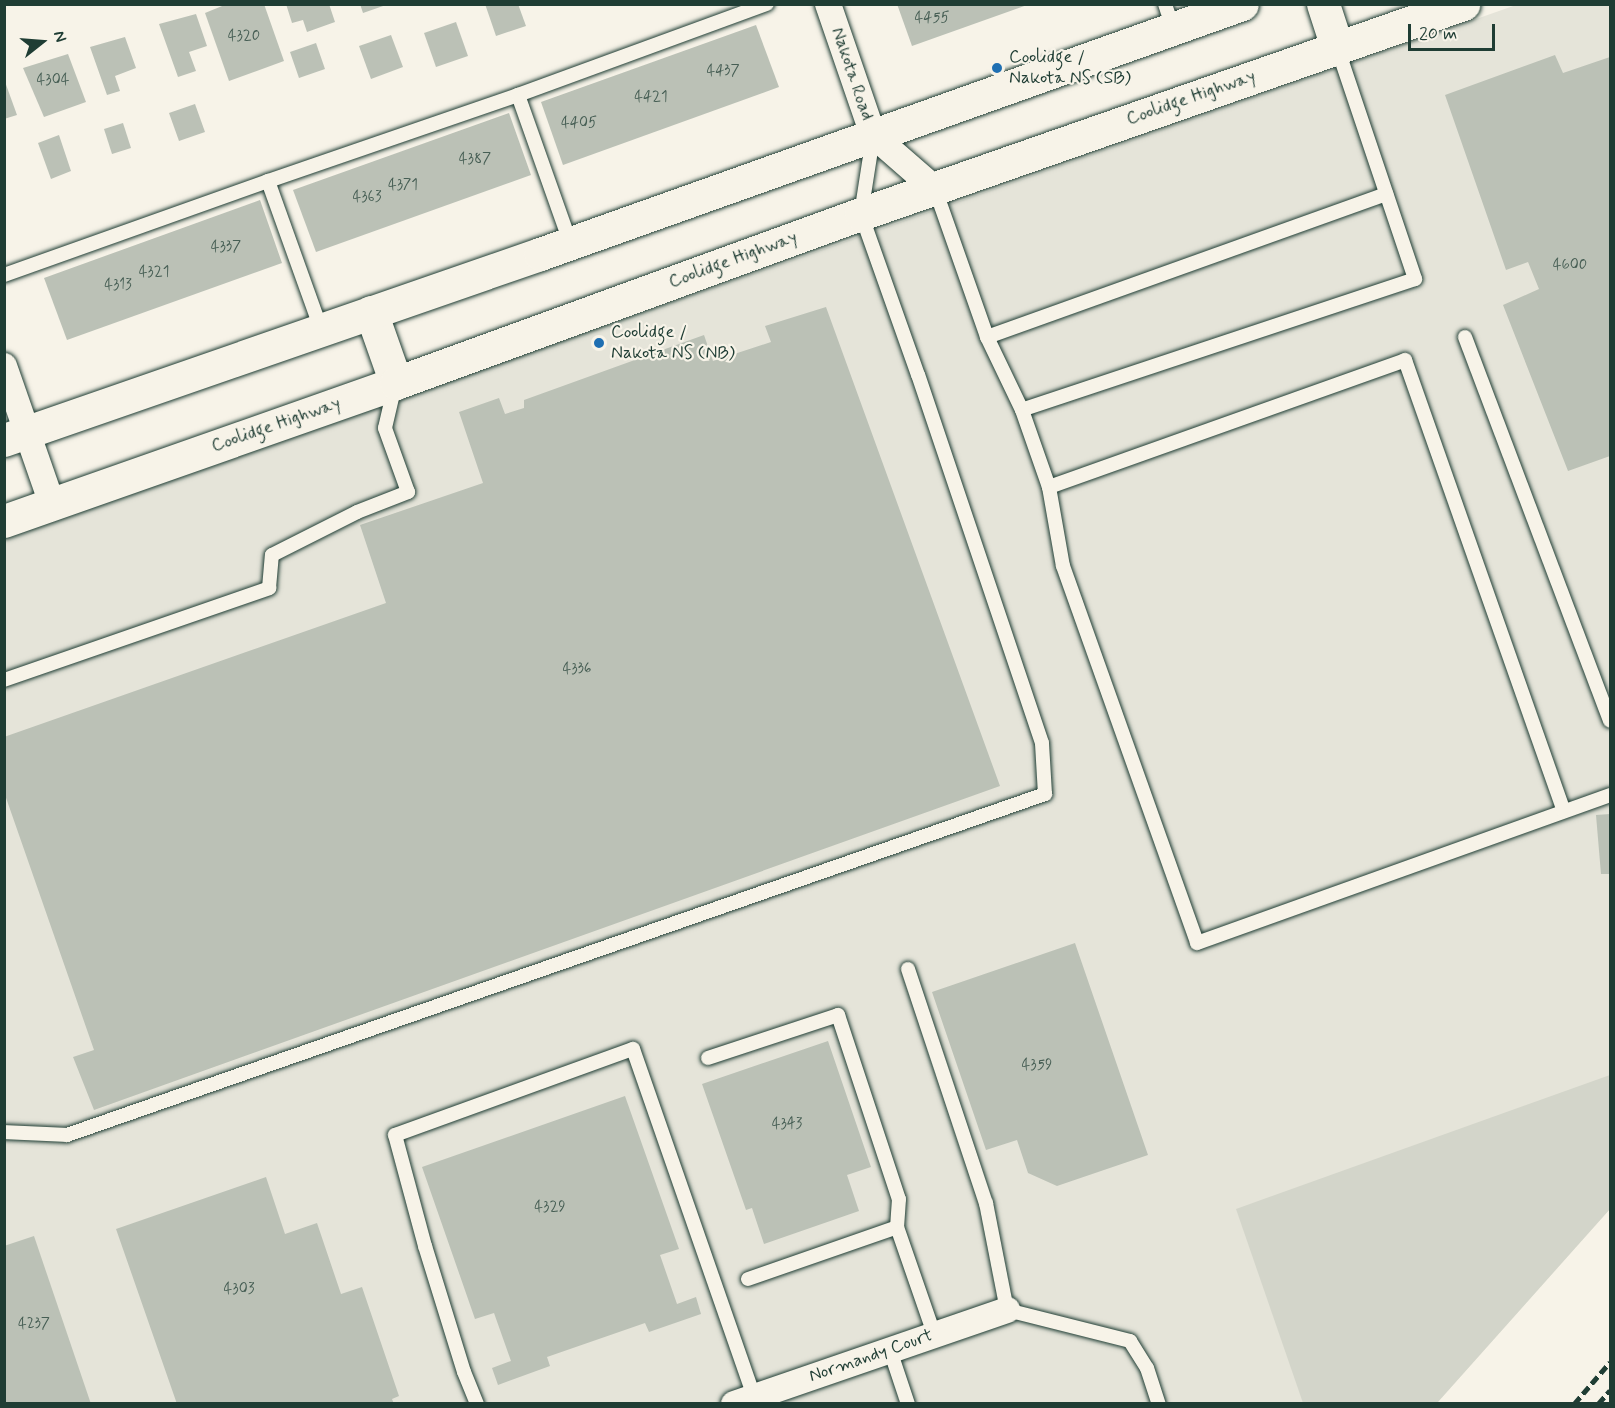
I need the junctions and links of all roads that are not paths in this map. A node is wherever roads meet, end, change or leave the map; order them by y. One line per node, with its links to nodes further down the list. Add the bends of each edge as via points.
1 (767, 4): 8 (lane)
2 (828, 4): 9 (street, Nakota Road)
3 (1242, 4): 6 (main road)
4 (1323, 4): 7 (main road)
5 (1463, 4): 7 (main road, Coolidge Highway)
6 (1169, 16): 9 (main road)
7 (1337, 47): 11 (main road, Coolidge Highway); 12 (lane)
8 (518, 95): 10 (lane); 14 (lane)
9 (873, 135): 11 (street, Nakota Road); 13 (lane); 14 (main road)
10 (268, 181): 15 (lane); 17 (lane)
11 (935, 189): 13 (main road, Coolidge Highway); 18 (lane)
12 (1386, 194): 18 (lane); 22 (lane, via 1414,279)
13 (861, 214): 21 (main road, Coolidge Highway); 33 (lane, via 1042,743 1045,795 67,1135)
14 (570, 242): 16 (main road)
15 (4, 275)
16 (371, 312): 17 (main road); 21 (main road)
17 (321, 329): 23 (main road)
18 (987, 337): 22 (lane)
19 (1465, 337): 28 (lane)
20 (4, 366): 23 (street)
21 (396, 383): 25 (main road, Coolidge Highway); 27 (lane, via 385,428 408,492 357,512 272,555 269,588)
22 (1022, 410): 24 (lane)
23 (16, 436): 25 (street)
24 (1049, 487): 30 (lane, via 1405,360); 30 (lane, via 1063,566 1197,943)
25 (52, 504): 26 (main road, Coolidge Highway)
26 (4, 521)
27 (4, 680)
28 (1611, 721)
29 (1611, 795): 30 (lane)
30 (1564, 811)
31 (908, 969): 36 (lane, via 986,1203)
32 (708, 1058): 34 (lane, via 838,1016 899,1199)
33 (4, 1132)
34 (897, 1227): 35 (lane); 37 (lane)
35 (748, 1279)
36 (1008, 1310): 37 (street, Normandy Court); 42 (lane, via 1130,1341 1147,1368)
37 (934, 1334): 38 (street, Normandy Court)
38 (890, 1350): 39 (street, Normandy Court); 41 (lane)
39 (744, 1400): 40 (lane, via 633,1049 395,1135 425,1246)
40 (477, 1404)
41 (908, 1404)
42 (1160, 1404)

